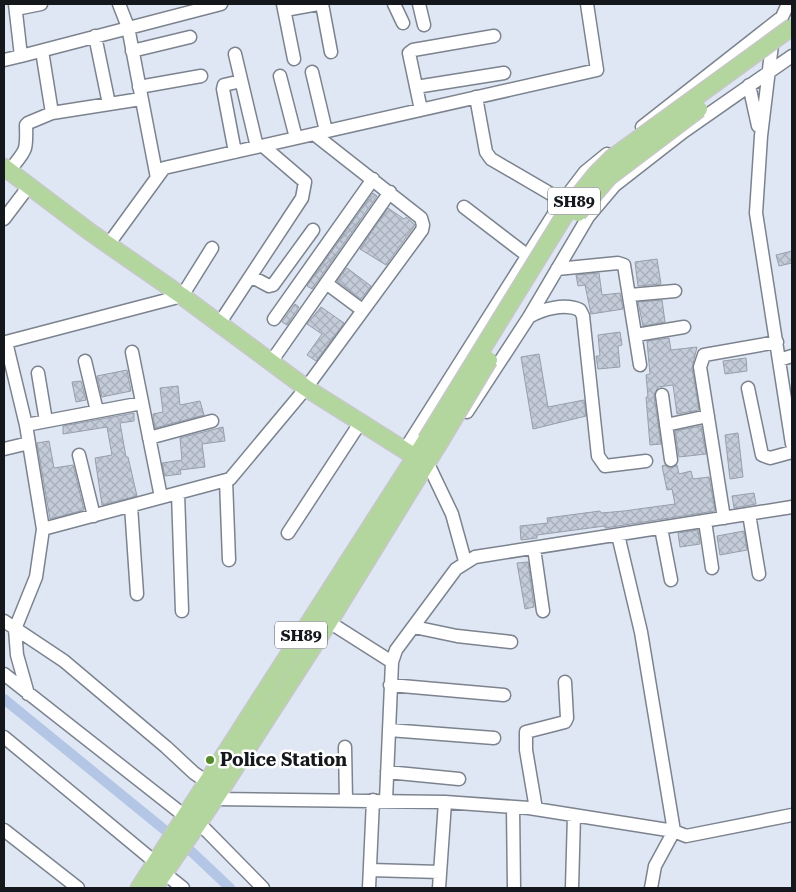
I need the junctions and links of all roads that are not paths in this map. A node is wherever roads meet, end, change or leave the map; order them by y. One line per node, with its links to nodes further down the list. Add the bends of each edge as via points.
1 (41, 4): 11 (street)
2 (120, 4): 17 (street)
3 (222, 4): 17 (street)
4 (318, 4): 10 (street)
5 (322, 4): 24 (street)
6 (394, 4): 14 (street)
7 (419, 4): 15 (street)
8 (587, 4): 39 (street, via 597,70)
9 (788, 4): 13 (street, via 782,17)
10 (284, 7): 28 (street)
11 (16, 11): 12 (street); 26 (street)
12 (4, 22)
13 (775, 22): 32 (street); 53 (street, via 585,172)
14 (403, 23)
15 (424, 25)
16 (792, 26): 95 (main road, SH89, bridge, via 612,158 596,174 571,205)
17 (128, 27): 18 (street); 23 (street)
18 (94, 36): 22 (street); 40 (street)
19 (494, 36): 37 (street, via 408,53)
20 (190, 38): 23 (street)
21 (792, 38): 95 (main road, SH89, bridge, via 609,177 585,203)
22 (42, 51): 26 (street); 42 (street)
23 (132, 51): 38 (street)
24 (331, 52)
25 (235, 54): 35 (street)
26 (21, 56): 29 (street)
27 (792, 56): 32 (street)
28 (294, 59)
29 (4, 60)
30 (312, 72): 43 (street)
31 (504, 73): 37 (street)
32 (768, 74): 36 (street); 44 (street)
33 (201, 76): 38 (street)
34 (280, 76): 45 (street)
35 (241, 81): 46 (street); 47 (street, via 224,85 223,89)
36 (749, 85): 44 (street); 60 (street, via 615,185 588,217)
37 (416, 87): 41 (street)
38 (140, 93): 40 (street); 49 (street)
39 (476, 97): 41 (street); 53 (street, via 486,152 491,159)
40 (109, 104): 42 (street)
41 (421, 110): 43 (street)
42 (52, 113): 48 (street, via 26,125 26,151)
43 (320, 133): 45 (street); 50 (street)
44 (761, 136): 73 (street, via 756,213)
45 (296, 138): 46 (street)
46 (260, 146): 47 (street); 61 (street, via 305,182 305,188 302,198)
47 (235, 152): 49 (street, via 164,168)
48 (6, 170): 51 (main road)
49 (156, 178): 57 (street)
50 (373, 179): 52 (street); 68 (street)
51 (29, 186): 55 (street); 57 (main road)
52 (390, 192): 62 (street); 66 (street, via 421,218 423,225)
53 (563, 201): 59 (street)
54 (464, 207): 59 (street)
55 (4, 219)
56 (313, 230): 61 (street, via 273,285)
57 (108, 245): 65 (main road)
58 (212, 248): 65 (street)
59 (528, 256): 100 (street)
60 (557, 269): 64 (street, via 624,265); 67 (street)
61 (252, 277): 69 (street)
62 (326, 283): 66 (street); 78 (street)
63 (674, 291): 64 (street)
64 (630, 295): 71 (street)
65 (182, 296): 69 (main road); 72 (street)
66 (361, 309): 81 (street)
67 (529, 317): 100 (street); 102 (street, via 551,308 574,306 580,310 598,456 605,466)
68 (274, 319)
69 (219, 324): 78 (main road)
70 (684, 327): 71 (street)
71 (636, 334): 79 (street)
72 (5, 342): 91 (street)
73 (777, 342): 76 (street); 87 (street, via 704,356 700,367)
74 (132, 352): 84 (street)
75 (792, 356): 76 (street)
76 (779, 360): 86 (street)
77 (85, 361): 85 (street)
78 (271, 362): 81 (main road)
79 (640, 365)
80 (38, 373): 88 (street)
81 (306, 388): 90 (main road); 103 (street)
82 (748, 388): 98 (street, via 762,455 770,458)
83 (662, 395): 92 (street)
84 (142, 403): 85 (street); 93 (street)
85 (96, 411): 88 (street)
86 (790, 411): 96 (street)
87 (708, 416): 92 (street); 110 (street)
88 (46, 421): 91 (street)
89 (212, 421): 93 (street)
90 (360, 423): 100 (main road); 114 (street)
91 (26, 425): 94 (street)
92 (666, 425): 101 (street)
93 (150, 438): 105 (street)
94 (29, 443): 97 (street); 113 (street)
95 (432, 443): 100 (main road, SH89)
96 (792, 444)
97 (4, 448)
98 (792, 452)
99 (79, 455): 109 (street)
100 (419, 460): 118 (street, via 452,514); 126 (main road, SH89); 142 (main road, SH89)
101 (671, 460)
102 (646, 461)
103 (226, 480): 104 (street); 117 (street)
104 (178, 493): 105 (street); 123 (street)
105 (161, 498): 106 (street)
106 (131, 506): 109 (street); 122 (street)
107 (792, 507): 108 (street)
108 (749, 514): 110 (street); 120 (street)
109 (94, 516): 113 (street)
110 (724, 518): 111 (street)
111 (704, 521): 112 (street); 119 (street)
112 (661, 528): 115 (street); 121 (street)
113 (43, 529): 128 (street, via 36,577)
114 (288, 533)
115 (618, 535): 116 (street); 153 (street, via 641,632)
116 (534, 548): 118 (street); 124 (street)
117 (229, 560)
118 (465, 562): 127 (street, via 456,569)
119 (712, 568)
120 (759, 574)
121 (672, 580)
122 (138, 594)
123 (182, 611)
124 (543, 611)
125 (4, 621): 128 (street)
126 (329, 622): 130 (street); 143 (main road, SH89)
127 (414, 627): 129 (street); 130 (street, via 396,650)
128 (15, 629): 134 (street, via 17,656); 142 (street, via 64,661)
129 (511, 642)
130 (392, 662): 133 (street)
131 (4, 674): 134 (street)
132 (565, 682): 148 (street, via 565,722 526,732)
133 (390, 685): 135 (street); 136 (street)
134 (28, 694): 151 (street)
135 (504, 695)
136 (389, 730): 138 (street); 140 (street)
137 (4, 737): 154 (street)
138 (494, 738)
139 (345, 747): 144 (street)
140 (387, 772): 141 (street); 145 (street)
141 (459, 779)
142 (207, 782): 143 (street); 151 (main road, SH89)
143 (215, 799): 144 (street); 151 (main road, SH89)
144 (346, 800): 145 (street)
145 (380, 800): 146 (street); 155 (street)
146 (445, 802): 147 (street); 156 (street)
147 (513, 807): 148 (street); 164 (street)
148 (536, 809): 150 (street)
149 (792, 814): 153 (street, via 686,836)
150 (574, 815): 153 (street); 165 (street)
151 (187, 826): 154 (main road, SH89); 161 (street)
152 (4, 830): 157 (street)
153 (674, 831): 166 (street, via 656,866)
154 (161, 865): 158 (main road, SH89); 159 (main road, SH89); 160 (street)
155 (370, 870): 156 (street); 162 (street)
156 (440, 872): 163 (street)
157 (78, 888)
158 (139, 888)
159 (154, 888)
160 (183, 888)
161 (263, 888)
162 (369, 888)
163 (439, 888)
164 (514, 888)
165 (572, 888)
166 (651, 888)

